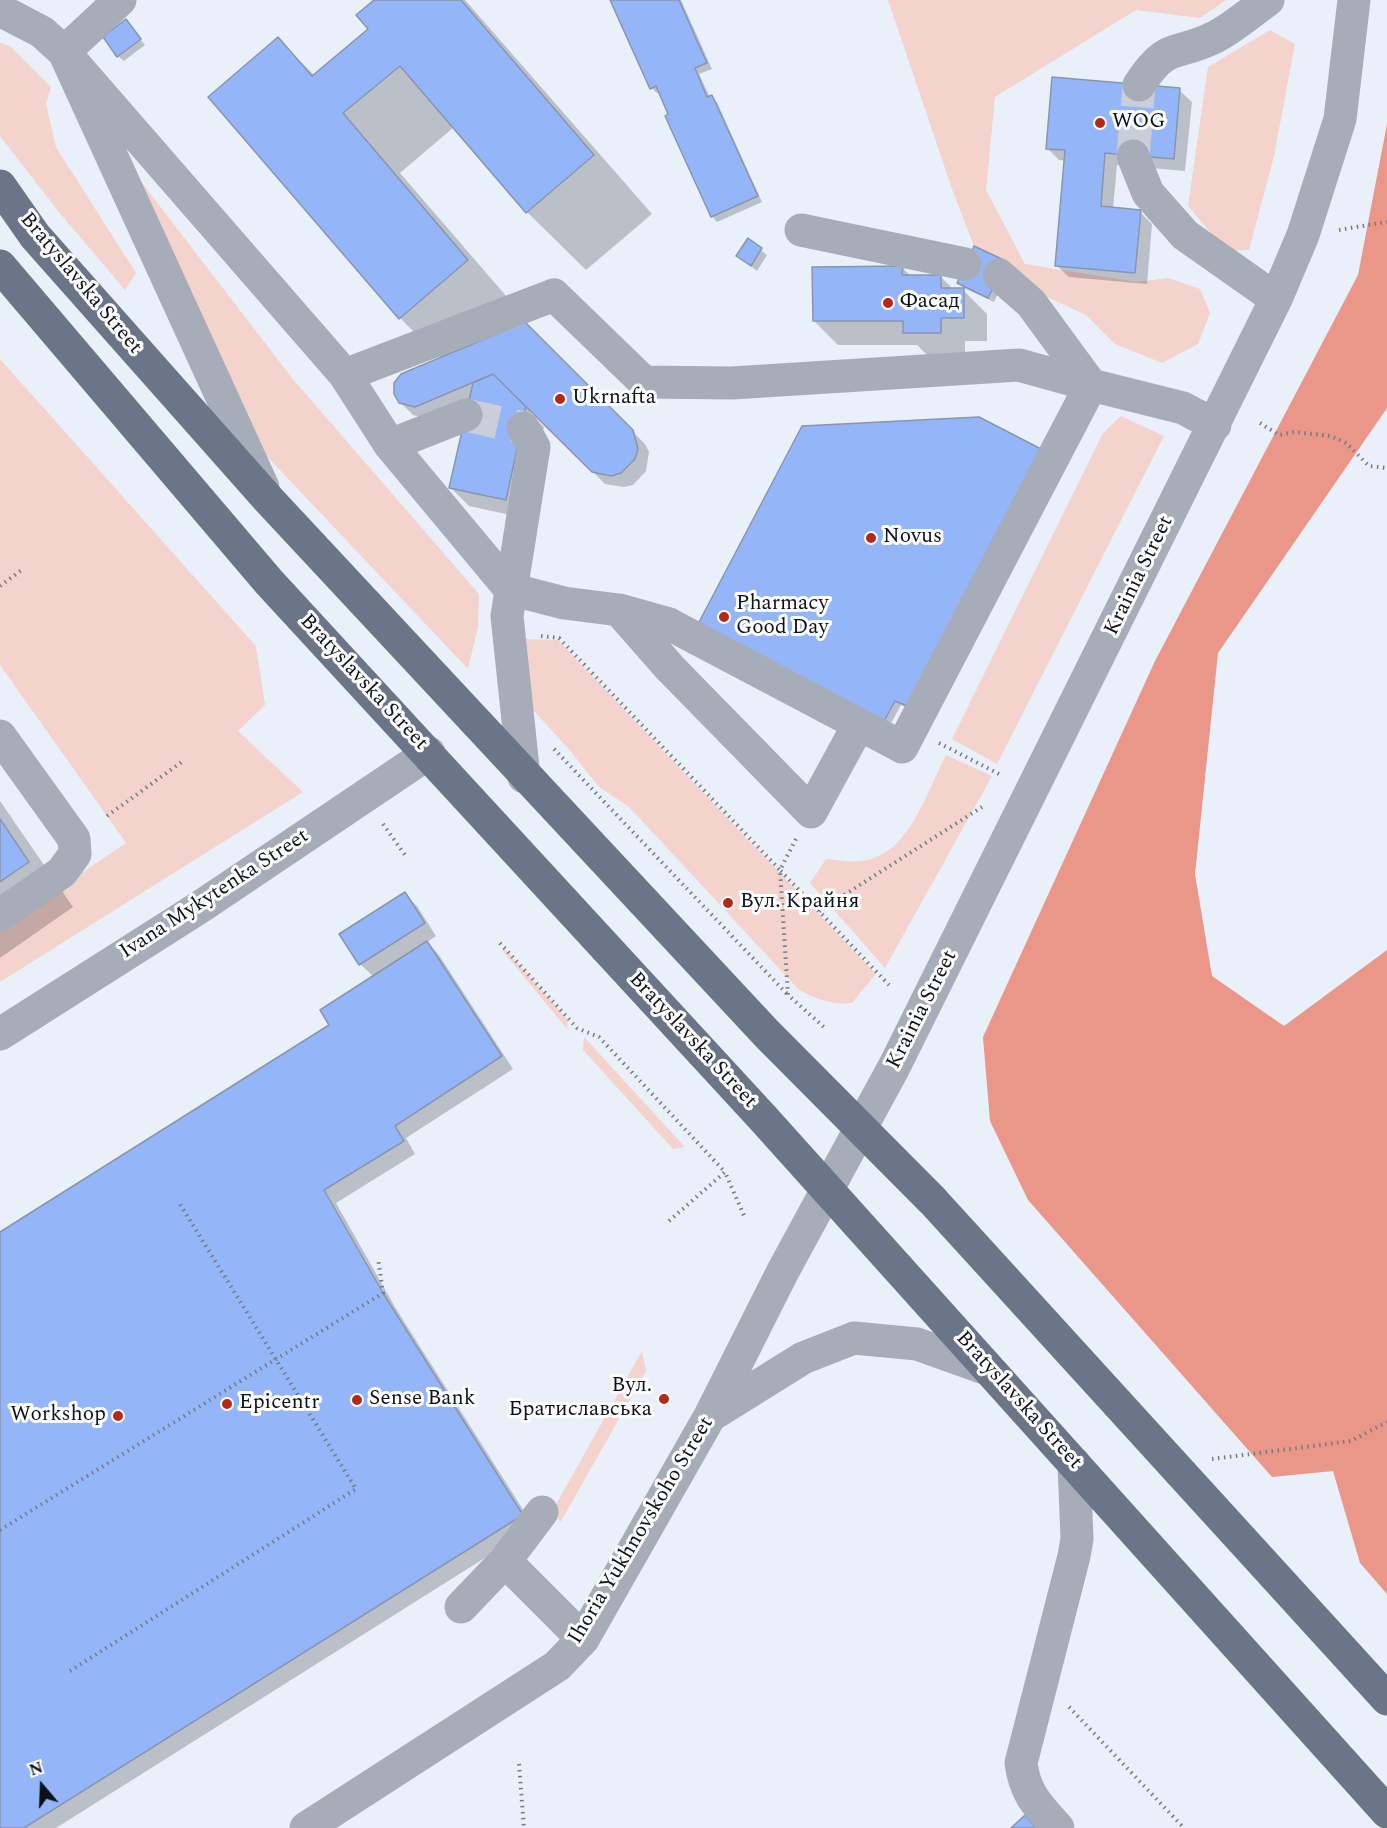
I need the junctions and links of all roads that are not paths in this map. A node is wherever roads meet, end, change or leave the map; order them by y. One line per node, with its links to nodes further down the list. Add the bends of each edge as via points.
1 (120, 0): 5 (street)
2 (1268, 0): 6 (street, via 1214,38 1170,51 1152,65)
3 (1354, 0): 13 (street, Krainia Street, via 1340,119 1303,236)
4 (0, 10): 5 (street, via 42,33)
5 (64, 52): 14 (street); 20 (street)
6 (1139, 85)
7 (1133, 156): 13 (street, via 1148,193 1185,235)
8 (0, 186): 20 (main road, Bratyslavska Street, via 35,236)
9 (801, 230): 10 (street)
10 (965, 264)
11 (0, 266): 25 (main road, Bratyslavska Street, via 269,582)
12 (999, 274): 15 (street, via 1031,303)
13 (1276, 298): 17 (street, Krainia Street)
14 (345, 375): 15 (street, via 555,295 644,382 732,383 1019,365); 19 (street)
15 (1091, 384): 17 (street, via 1183,408); 23 (street, via 902,747)
16 (466, 415): 19 (street)
17 (1215, 425): 29 (street, Krainia Street)
18 (523, 428): 21 (street, via 534,447)
19 (390, 445): 21 (street)
20 (268, 500): 26 (main road, Bratyslavska Street)
21 (510, 589): 22 (street, via 564,603); 26 (street, via 507,616)
22 (619, 610): 23 (street, via 669,624); 23 (street, via 811,812)
23 (859, 724)
24 (0, 736): 27 (street, via 74,839 75,854 62,872)
25 (429, 753): 28 (street, Ivana Mykytenka Street); 30 (main road, Bratyslavska Street)
26 (524, 777): 29 (main road, Bratyslavska Street)
27 (0, 915)
28 (0, 1035)
29 (861, 1128): 30 (street, Ihoria Yukhnovskoho Street); 38 (main road, Bratyslavska Street, via 933,1201)
30 (828, 1190): 31 (main road, Bratyslavska Street); 32 (street, Ihoria Yukhnovskoho Street)
31 (987, 1369): 32 (street, via 917,1344 854,1338 803,1358); 33 (main road, Bratyslavska Street)
32 (710, 1416): 37 (street, Ihoria Yukhnovskoho Street)
33 (1074, 1463): 39 (main road, Bratyslavska Street); 41 (street, via 1074,1556 1021,1763 1023,1783 1031,1798)
34 (542, 1512): 35 (street)
35 (506, 1561): 36 (street); 37 (street)
36 (461, 1607)
37 (583, 1639): 40 (street, Ihoria Yukhnovskoho Street, via 556,1666)
38 (1387, 1699)
39 (1387, 1812)
40 (306, 1828)
41 (1058, 1828)

